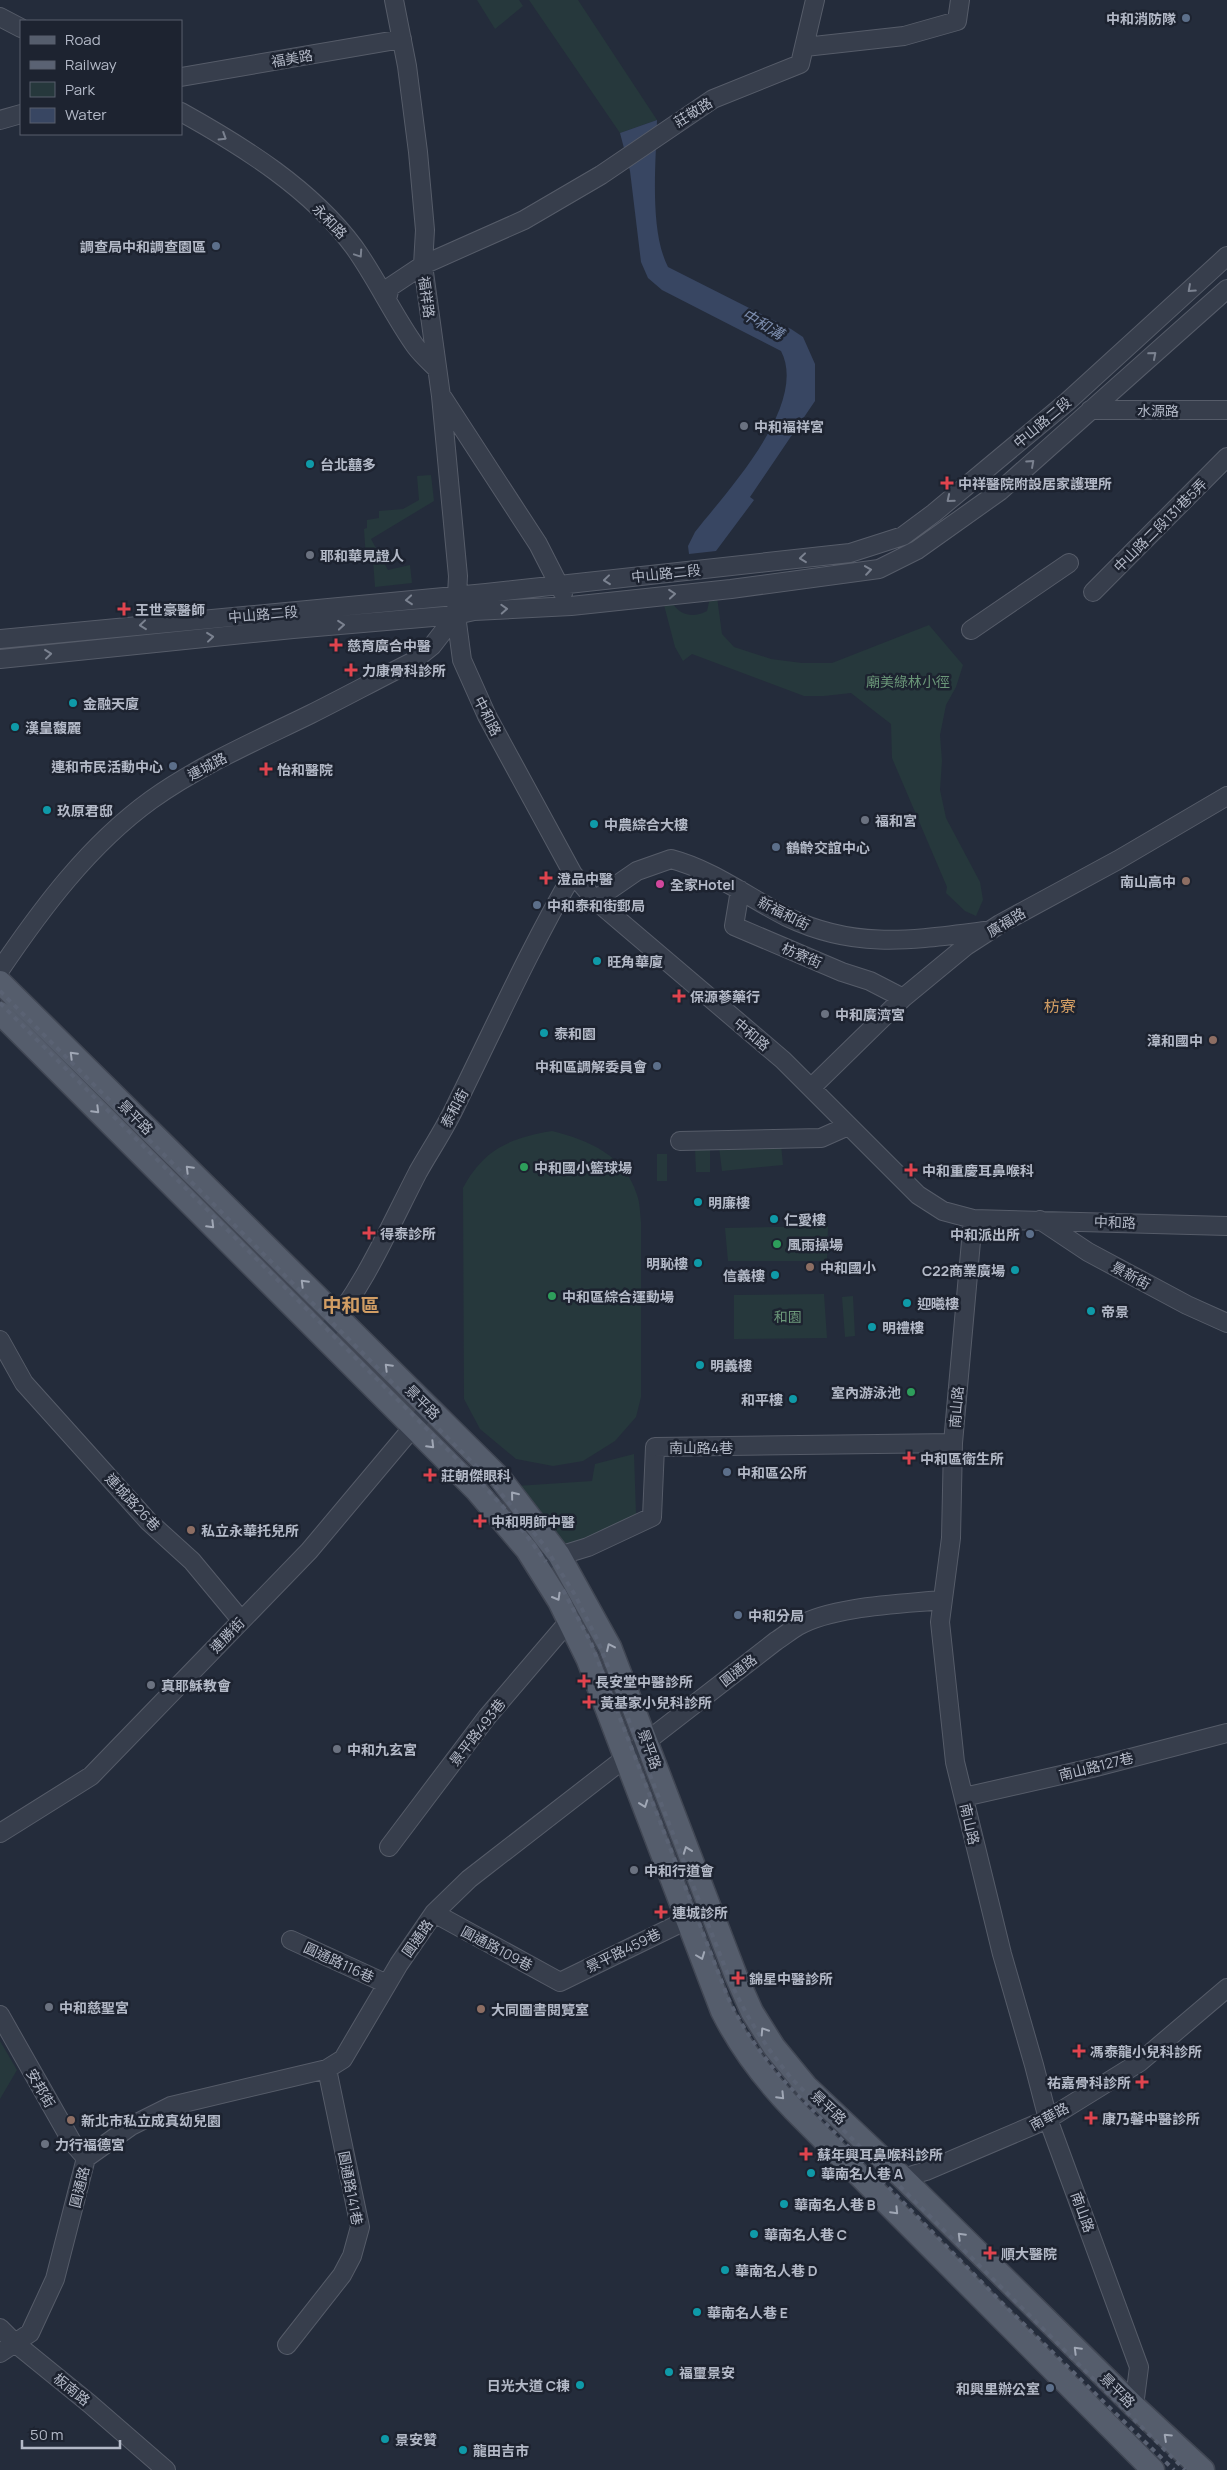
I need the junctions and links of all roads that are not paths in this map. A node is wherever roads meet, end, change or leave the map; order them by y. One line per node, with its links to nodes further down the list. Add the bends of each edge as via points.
1 (394, 0): 6 (street, 福祥路)
2 (815, 0): 7 (street)
3 (960, 0): 7 (street, via 957,21 904,36)
4 (0, 17): 5 (street)
5 (20, 27)
6 (402, 39): 8 (street, 福美路); 13 (street, 福祥路, via 418,152 425,230)
7 (804, 47): 13 (street, 莊敬路, via 800,64 713,99 601,175 524,220)
8 (182, 77)
9 (182, 113): 15 (street, 永和路, one-way to 15, via 294,186 354,246)
10 (20, 114): 11 (street)
11 (0, 120)
12 (1227, 256): 22 (street, 中山路二段, one-way to 22, via 1066,402 903,536 850,553)
13 (423, 265): 15 (street, 莊敬路, via 390,287); 16 (street, 福祥路)
14 (1227, 289): 18 (street, 中山路二段, one-way to 14)
15 (387, 299): 16 (street, 永和路, via 417,348)
16 (437, 369): 17 (street, 福祥路)
17 (441, 396): 22 (street, via 538,544); 24 (street, 福祥路, via 458,576)
18 (1090, 410): 19 (street, 水源路); 25 (street, 中山路二段, one-way to 18, via 879,569 917,550 1000,491)
19 (1227, 410)
20 (1227, 457): 23 (street, 中山路二段131巷5弄)
21 (1069, 563): 27 (street)
22 (557, 585): 24 (street, 中山路二段); 25 (street)
23 (1093, 592)
24 (457, 595): 26 (street, 中和路); 28 (street, 中山路二段, one-way to 28)
25 (571, 606): 26 (street, 中山路二段, one-way to 25, via 474,611)
26 (456, 615): 29 (street, 中山路二段, one-way to 26); 31 (street, 中和路, via 464,668); 35 (street, 連城路, via 432,646 412,662 186,776 149,801 78,867)
27 (971, 630)
28 (0, 639)
29 (0, 659)
30 (1227, 796): 34 (street, 廣福路)
31 (573, 874): 33 (street, 中和路); 45 (street, 泰和街, via 504,1005 456,1106)
32 (740, 890): 33 (street, 新福和街, via 671,859 637,871); 34 (street, 新福和街, via 819,931 853,939 900,941); 37 (street, 枋寮街, via 734,926 870,981)
33 (595, 900): 39 (street, 中和路)
34 (991, 931): 37 (street, 廣福路, via 966,946)
35 (0, 970)
36 (0, 982): 45 (main road, 景平路, one-way to 36)
37 (903, 998): 39 (street, 廣福路)
38 (0, 1013): 47 (main road, 景平路, one-way to 47)
39 (812, 1087): 40 (street, 中和路)
40 (848, 1126): 41 (street, via 821,1138); 42 (street, 中和路, via 918,1195 943,1211)
41 (680, 1141)
42 (973, 1219): 43 (street, 中和路); 51 (street, 南山路)
43 (1039, 1219): 44 (street, 中和路); 46 (street, 景新街, via 1088,1252)
44 (1227, 1226)
45 (339, 1318): 47 (street, 泰和街); 49 (main road, 景平路, one-way to 45)
46 (1227, 1323)
47 (324, 1335): 50 (main road, 景平路)
48 (0, 1340): 55 (street, 連城路26巷, via 24,1383 148,1521 192,1561)
49 (430, 1408): 50 (street, 連勝街); 52 (main road, 景平路, one-way to 49, via 500,1478)
50 (413, 1427): 53 (main road, 景平路, one-way to 53, via 509,1526); 55 (street, 連勝街, via 309,1551)
51 (953, 1444): 52 (street, 南山路4巷, via 655,1447 652,1517 588,1547); 54 (street, 南山路, via 951,1538)
52 (559, 1555): 53 (street, 南山路4巷); 58 (main road, 景平路, one-way to 52, via 610,1647)
53 (530, 1566): 56 (main road, 景平路, one-way to 56)
54 (942, 1600): 58 (street, 圓通路, via 869,1607 800,1625); 60 (street, 南山路, via 942,1652 955,1762)
55 (241, 1620): 61 (street, 連勝街, via 91,1776)
56 (569, 1621): 59 (main road, 景平路); 62 (street, 景平路493巷, via 488,1717)
57 (1227, 1732): 60 (street, 南山路127巷, via 1092,1768)
58 (647, 1741): 59 (street, 圓通路); 73 (main road, 景平路, one-way to 58, via 806,2086 752,2012)
59 (627, 1758): 63 (street, 圓通路, via 469,1879); 64 (main road, 景平路, one-way to 64)
60 (964, 1797): 71 (street, 南山路, via 1002,1954)
61 (0, 1833)
62 (389, 1847)
63 (434, 1914): 66 (street, 圓通路109巷); 67 (street, 圓通路)
64 (687, 1920): 66 (street, 景平路459巷); 82 (main road, 景平路, one-way to 82, via 722,2011 769,2084)
65 (291, 1940): 67 (street, 圓通路116巷)
66 (560, 1982)
67 (387, 1984): 70 (street, 圓通路, via 343,2059)
68 (1227, 1988): 71 (street, 南華路, via 1140,2062)
69 (0, 2015): 72 (street, 安邦街, via 72,2142)
70 (327, 2069): 72 (street, 圓通路, via 171,2106 131,2126); 76 (street, 圓通路141巷, via 360,2227 352,2256 342,2275)
71 (1048, 2119): 73 (street, 南華路); 78 (street, 南山路)
72 (86, 2158): 75 (street, 圓通路, via 56,2280 30,2333)
73 (903, 2178): 79 (main road, 景平路, one-way to 73)
74 (0, 2328): 75 (street, 板南路)
75 (15, 2343): 77 (street, 圓通路); 81 (street, 板南路)
76 (287, 2346)
77 (0, 2354)
78 (1134, 2355): 79 (street, via 1130,2372); 80 (street, 南山路, via 1139,2367)
79 (1112, 2384): 80 (main road, 景平路)
80 (1134, 2406): 83 (main road, 景平路, one-way to 80)
81 (166, 2470)
82 (1154, 2470)
83 (1202, 2470)

